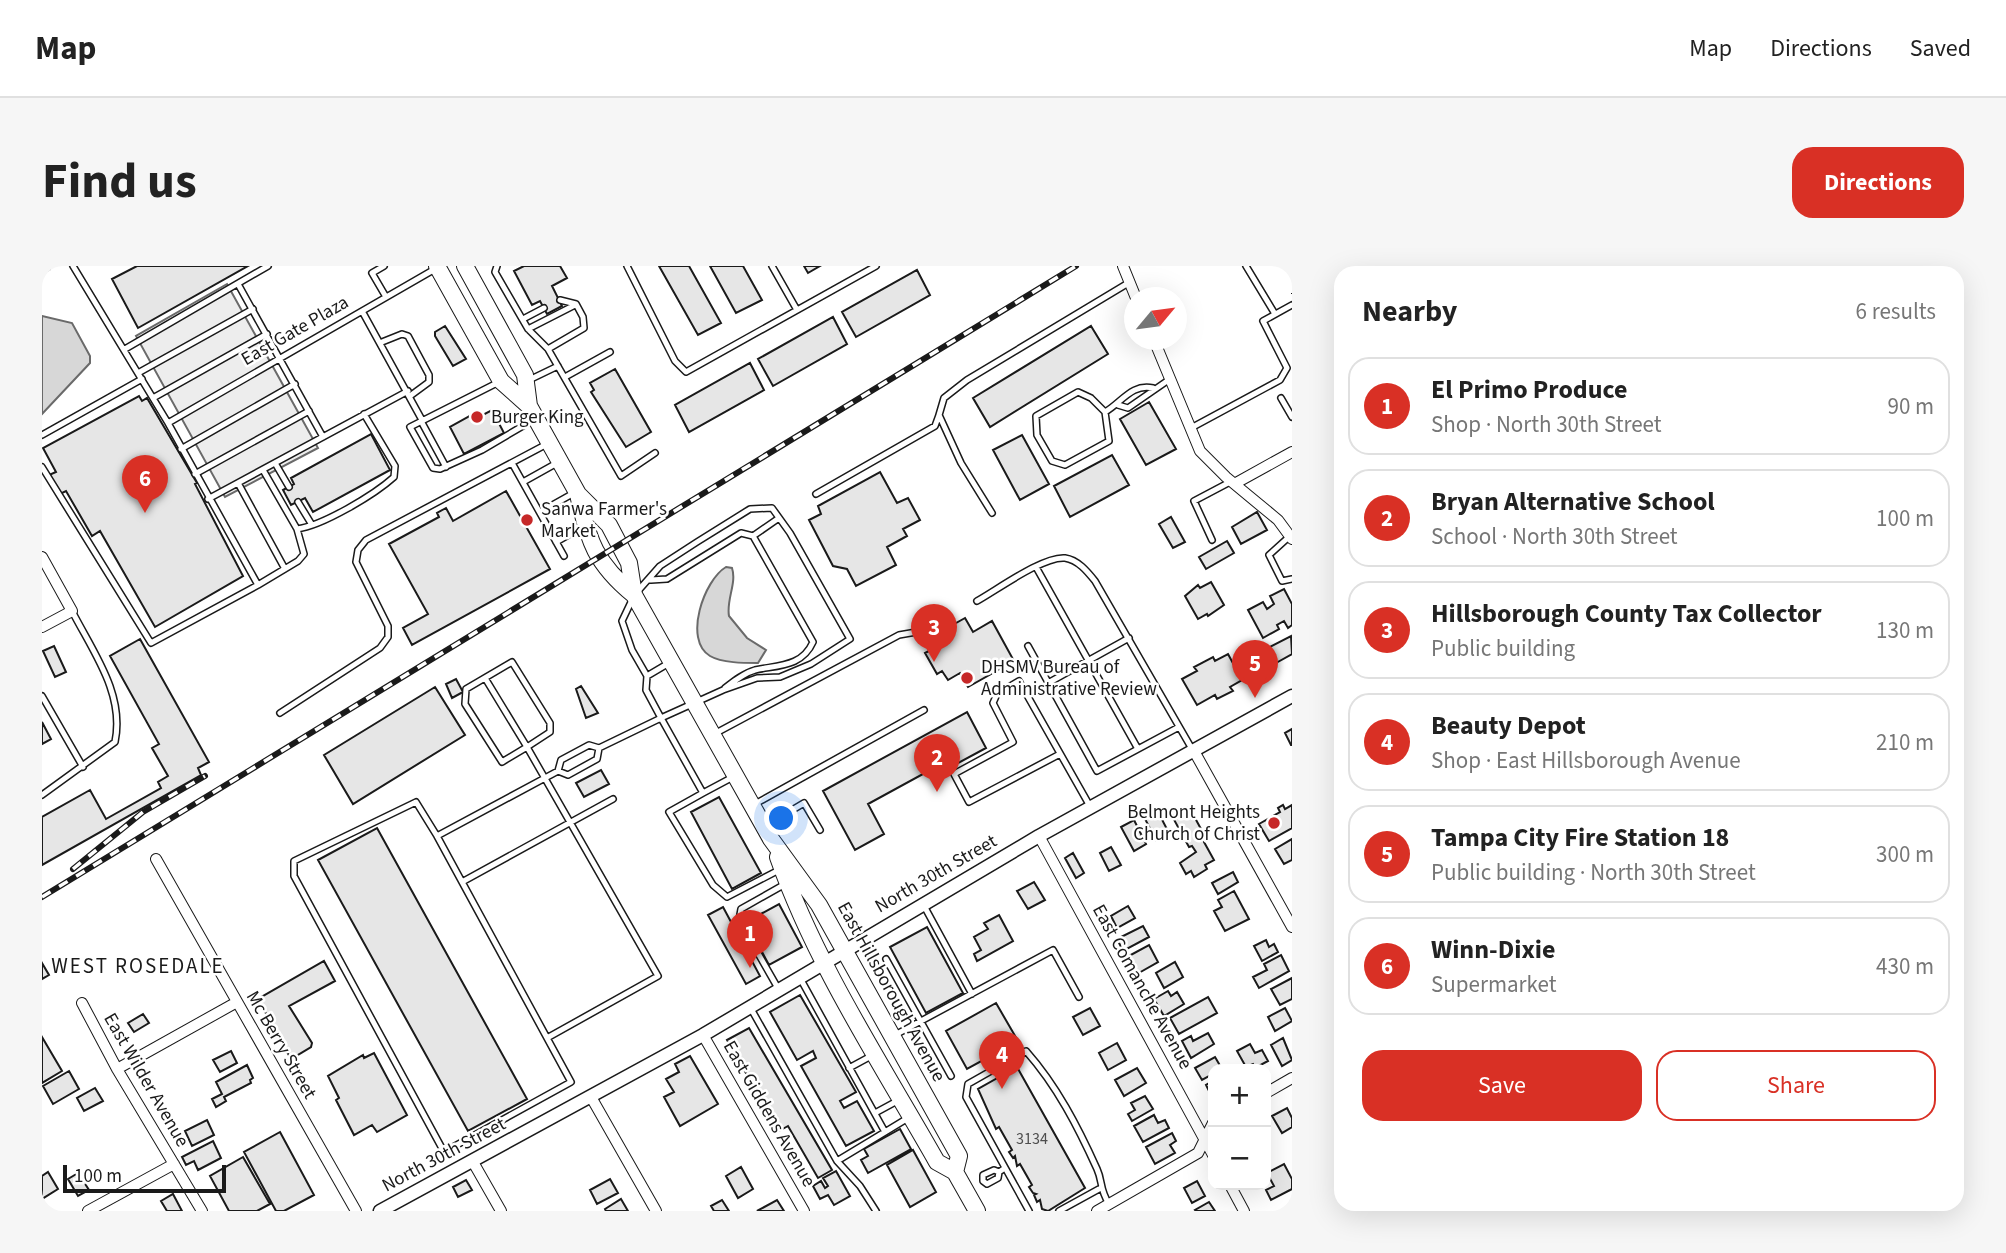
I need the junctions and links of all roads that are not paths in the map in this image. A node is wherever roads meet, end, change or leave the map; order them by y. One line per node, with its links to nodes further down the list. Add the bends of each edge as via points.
1 (73, 266): 28 (lane)
2 (268, 266): 13 (lane)
3 (384, 266): 15 (lane, via 372,273)
4 (438, 266): 15 (lane, East Gate Plaza); 38 (main road, East Hillsborough Avenue)
5 (465, 266): 39 (main road, East Hillsborough Avenue)
6 (496, 266): 24 (lane, via 495,272)
7 (627, 266): 21 (lane, via 675,361 686,372)
8 (772, 266): 21 (lane)
9 (876, 266): 21 (lane)
10 (1123, 266): 12 (street)
11 (1246, 266): 23 (lane)
12 (1130, 282): 14 (street); 50 (lane, via 967,380 944,398)
13 (238, 284): 20 (lane); 28 (lane)
14 (1132, 287)
15 (386, 297): 22 (lane, East Gate Plaza)
16 (559, 300): 17 (lane)
17 (576, 304): 25 (lane); 29 (lane, via 584,328)
18 (1292, 305): 23 (lane)
19 (544, 308): 24 (lane)
20 (253, 309): 26 (lane); 34 (lane)
21 (797, 310)
22 (362, 311): 27 (lane); 32 (lane, East Gate Plaza)
23 (1275, 314): 54 (lane, via 1262,321 1287,368 1280,380)
24 (523, 320): 25 (lane)
25 (528, 329): 29 (lane)
26 (267, 334): 32 (lane); 43 (lane)
27 (382, 342): 42 (lane); 42 (lane, via 408,336 429,374 425,388)
28 (125, 349): 34 (lane)
29 (548, 349): 33 (lane)
30 (1158, 350): 37 (street)
31 (610, 352): 35 (lane)
32 (280, 358): 40 (lane); 53 (lane, East Gate Plaza)
33 (558, 366): 35 (lane); 39 (lane)
34 (138, 373): 36 (lane)
35 (565, 377): 60 (lane, via 621,476)
36 (142, 379): 43 (lane); 55 (lane)
37 (1170, 379): 41 (lane); 54 (street)
38 (501, 381): 47 (main road, East Hillsborough Avenue); 52 (lane)
39 (526, 381): 47 (main road, East Hillsborough Avenue)
40 (295, 384): 46 (lane); 58 (lane)
41 (1153, 388): 45 (lane, via 1131,391); 45 (lane, via 1128,408)
42 (409, 393): 49 (lane); 52 (lane)
43 (153, 398): 53 (lane)
44 (1281, 398): 51 (lane)
45 (1118, 405): 48 (lane)
46 (309, 411): 56 (lane); 67 (lane)
47 (533, 412): 57 (main road, East Hillsborough Avenue); 65 (lane)
48 (1105, 412): 48 (lane, via 1079,393 1036,416 1037,435 1052,461 1065,465 1108,441)
49 (365, 415): 56 (lane); 79 (lane, via 395,466 394,477)
50 (939, 415): 73 (lane, via 935,426); 77 (lane)
51 (1292, 417)
52 (422, 421): 65 (lane); 65 (lane, via 410,427 433,468)
53 (168, 423): 58 (lane)
54 (1191, 428): 69 (street, via 1200,451)
55 (42, 435)
56 (323, 437): 62 (lane)
57 (549, 443): 61 (main road, East Hillsborough Avenue); 63 (lane)
58 (181, 449): 67 (lane)
59 (1292, 452): 69 (street)
60 (655, 453)
61 (560, 462): 68 (lane); 72 (main road, East Hillsborough Avenue)
62 (275, 463): 66 (lane); 71 (lane)
63 (512, 463): 68 (lane); 110 (lane, via 366,540 356,562 388,626 388,637 380,648)
64 (42, 467): 92 (lane, via 151,643)
65 (446, 467)
66 (263, 470): 70 (lane); 81 (lane)
67 (195, 474): 74 (lane)
68 (523, 482): 76 (lane)
69 (1233, 482): 83 (street, via 1278,520); 84 (lane, via 1194,501)
70 (238, 483): 74 (lane); 89 (lane)
71 (289, 487)
72 (577, 493): 76 (lane); 80 (main road, East Hillsborough Avenue); 93 (main road, East Hillsborough Avenue, via 616,539 629,563)
73 (816, 495)
74 (208, 499): 92 (lane)
75 (298, 502): 79 (lane)
76 (540, 512): 85 (lane)
77 (992, 513)
78 (779, 518): 82 (lane); 91 (lane, via 772,508 750,509 660,566); 105 (lane, via 850,639 780,677 757,678)
79 (312, 525): 81 (lane)
80 (584, 526): 85 (lane); 93 (main road, East Hillsborough Avenue, via 609,574)
81 (296, 529): 89 (lane, via 304,554)
82 (753, 536): 91 (lane, via 741,533 667,579); 105 (lane, via 813,642 808,654 788,665 753,671)
83 (1291, 538): 90 (lane, via 1269,555 1282,581)
84 (1212, 540)
85 (556, 542): 86 (lane)
86 (564, 556)
87 (42, 557): 95 (street)
88 (1036, 567): 94 (lane); 98 (lane, via 1058,558 1081,565); 100 (lane)
89 (285, 569): 92 (lane)
90 (1292, 579)
91 (651, 580): 93 (lane)
92 (258, 585)
93 (634, 595): 101 (main road, East Hillsborough Avenue); 102 (lane, via 622,621)
94 (977, 601)
95 (72, 611): 96 (street); 119 (lane, via 113,691 120,723 116,743)
96 (42, 627)
97 (922, 631): 113 (lane, via 886,641)
98 (1129, 638): 100 (lane); 112 (lane)
99 (1028, 646): 104 (lane)
100 (1088, 660): 104 (lane); 116 (lane)
101 (672, 662): 102 (lane); 108 (main road, East Hillsborough Avenue)
102 (647, 676): 111 (lane, via 646,690)
103 (485, 678): 114 (lane); 114 (lane, via 466,689 465,704 502,762); 114 (lane, via 512,662 550,723 550,732)
104 (1048, 682): 116 (lane, via 1097,771)
105 (723, 690): 108 (lane)
106 (42, 696): 119 (lane)
107 (1292, 696): 117 (street, North 30th Street)
108 (695, 704): 111 (lane); 113 (main road, East Hillsborough Avenue)
109 (924, 710): 126 (lane)
110 (281, 713)
111 (661, 718): 115 (lane); 123 (lane)
112 (1179, 727): 116 (lane); 117 (lane)
113 (713, 735): 121 (main road, East Hillsborough Avenue)
114 (527, 747): 122 (lane)
115 (599, 748): 120 (lane, via 589,745 561,760); 120 (lane, via 597,759 568,775)
116 (1138, 749)
117 (1194, 751): 127 (street, North 30th Street); 137 (street)
118 (1060, 754): 118 (lane, via 1019,681 996,694 993,702 1013,742 954,774 969,802); 127 (lane)
119 (83, 767): 124 (lane)
120 (558, 771): 122 (lane)
121 (736, 775): 123 (lane); 126 (main road, East Hillsborough Avenue)
122 (546, 777): 128 (lane); 131 (lane)
123 (703, 793): 134 (lane, via 669,812 713,885 727,897)
124 (42, 795)
125 (613, 799): 128 (lane)
126 (753, 806): 130 (main road, East Hillsborough Avenue)
127 (1091, 808): 132 (street, North 30th Street)
128 (571, 823): 135 (lane); 151 (lane, via 658,976)
129 (820, 831): 130 (lane, via 804,803)
130 (768, 833): 134 (main road, East Hillsborough Avenue); 138 (main road, East Hillsborough Avenue)
131 (437, 836): 135 (lane); 151 (lane, via 416,802 294,862 294,876 444,1152 571,1083)
132 (1039, 836): 136 (street, North 30th Street); 164 (street, East Comanche Avenue)
133 (156, 859): 145 (street, Mc Berry Street)
134 (784, 876): 140 (main road, East Hillsborough Avenue, via 798,916); 142 (lane, via 741,909 739,920)
135 (462, 882): 151 (lane)
136 (923, 904): 138 (street, North 30th Street); 143 (lane)
137 (1292, 927)
138 (845, 950): 140 (street, North 30th Street); 150 (main road, East Hillsborough Avenue)
139 (886, 959): 148 (lane)
140 (825, 963): 141 (street, North 30th Street); 152 (main road, East Hillsborough Avenue)
141 (800, 978): 142 (street, North 30th Street); 153 (lane)
142 (779, 990): 147 (street, North 30th Street)
143 (972, 994): 144 (lane, via 1053,950); 148 (lane)
144 (1079, 997)
145 (237, 1002): 154 (street); 177 (street, Mc Berry Street)
146 (82, 1003): 154 (street, East Wilder Avenue)
147 (750, 1007): 149 (street, North 30th Street); 166 (lane)
148 (920, 1021): 150 (lane); 155 (lane)
149 (703, 1035): 158 (street, North 30th Street); 181 (street, East Giddens Avenue)
150 (893, 1036): 170 (main road, East Hillsborough Avenue, via 959,1156)
151 (547, 1038)
152 (876, 1053): 153 (lane); 159 (main road, East Hillsborough Avenue)
153 (849, 1068): 160 (lane)
154 (117, 1069): 168 (street, East Wilder Avenue)
155 (951, 1076)
156 (1292, 1078): 157 (street)
157 (1271, 1090)
158 (591, 1097): 167 (street, North 30th Street); 180 (street)
159 (901, 1098): 160 (lane); 161 (main road, East Hillsborough Avenue)
160 (875, 1114): 163 (lane)
161 (912, 1116): 163 (lane); 170 (main road, East Hillsborough Avenue, via 937,1162)
162 (1211, 1127): 164 (street)
163 (885, 1132): 166 (lane)
164 (1205, 1139): 165 (street, East Comanche Avenue); 174 (street, via 1198,1153)
165 (1208, 1145)
166 (837, 1161): 182 (lane)
167 (473, 1162): 178 (street, North 30th Street); 179 (street)
168 (174, 1164): 175 (street); 176 (street, East Wilder Avenue)
169 (1002, 1170): 171 (lane, via 966,1097 968,1084 1026,1051 1044,1071 1075,1123 1099,1174); 173 (lane, via 983,1175 982,1181); 184 (lane)
170 (955, 1172): 173 (main road, East Hillsborough Avenue)
171 (1099, 1189): 174 (lane); 185 (lane)
172 (1233, 1190): 186 (street)
173 (966, 1191): 183 (main road, East Hillsborough Avenue)
174 (1102, 1209)
175 (89, 1211)
176 (202, 1211)
177 (356, 1211)
178 (380, 1211)
179 (501, 1211)
180 (656, 1211)
181 (804, 1211)
182 (876, 1211)
183 (977, 1211)
184 (1029, 1211)
185 (1059, 1211)
186 (1244, 1211)

